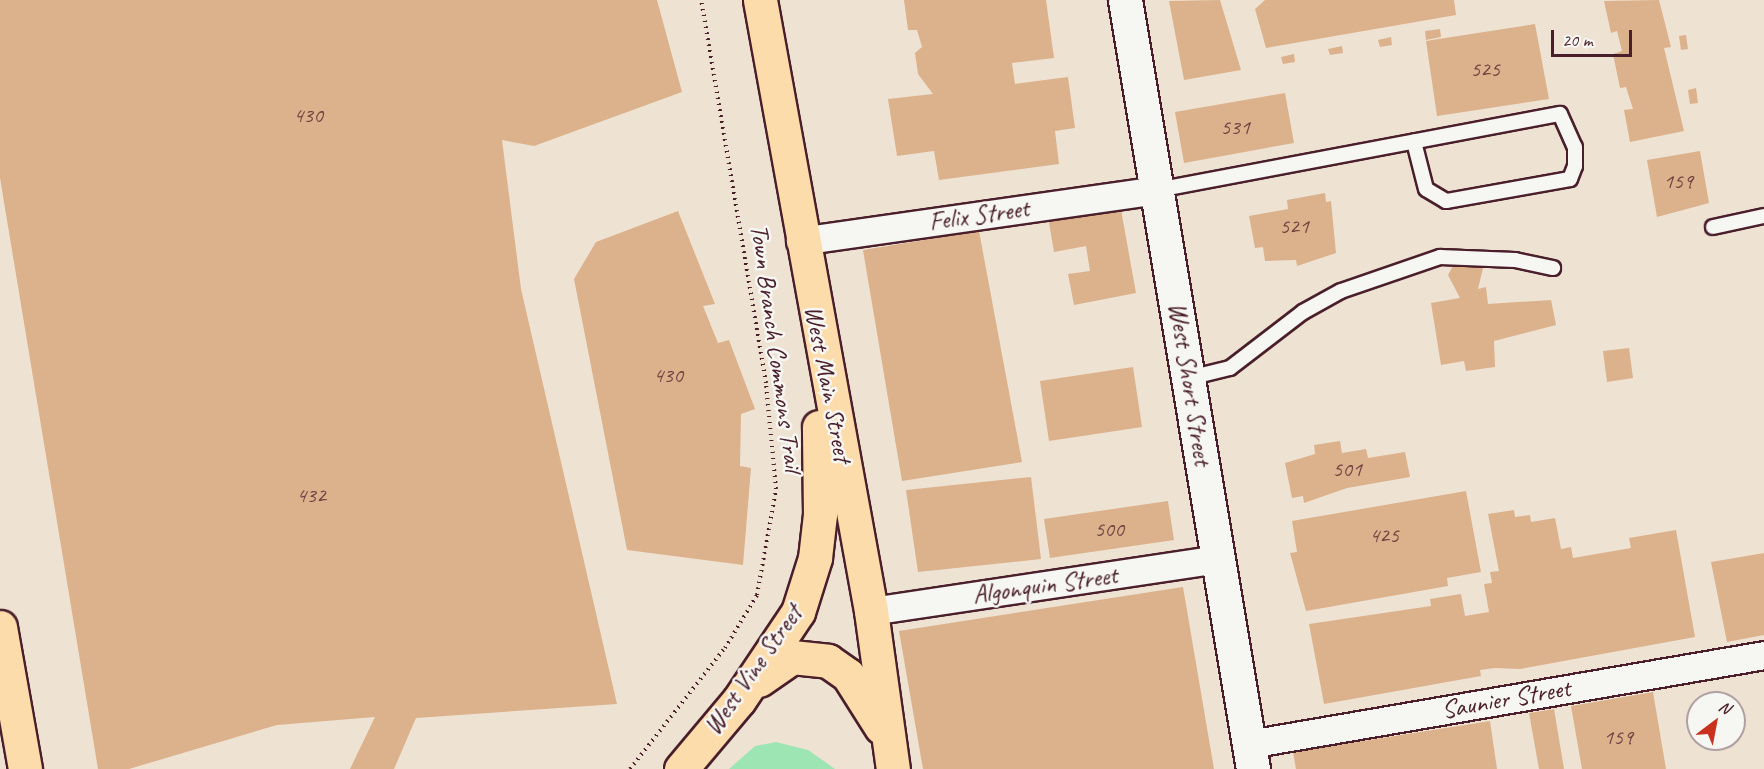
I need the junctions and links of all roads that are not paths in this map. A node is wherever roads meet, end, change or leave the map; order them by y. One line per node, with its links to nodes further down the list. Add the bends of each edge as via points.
1 (760, 0): 7 (main road, West Main Street)
2 (1125, 0): 4 (main road, West Short Street)
3 (1414, 142): 3 (lane, via 1560,114 1575,147 1575,166 1570,179 1446,201 1426,189); 4 (lane)
4 (1157, 190): 7 (street, Felix Street); 10 (main road, West Short Street)
5 (1764, 216): 6 (lane)
6 (1713, 228)
7 (800, 241): 9 (main road, West Main Street)
8 (1553, 268): 10 (lane, via 1515,260 1440,257 1341,291 1303,312 1230,368)
9 (814, 314): 12 (main road, West Main Street); 15 (main road, West Vine Street, via 821,462 815,558 798,612)
10 (1189, 378): 11 (main road, West Short Street)
11 (1219, 559): 12 (street, Algonquin Street); 17 (main road, West Short Street)
12 (871, 611): 16 (main road, West Main Street)
13 (2, 647): 18 (main road)
14 (1764, 655): 17 (street, Saunier Street)
15 (739, 700): 16 (main road, via 771,668 807,654 848,675); 19 (main road, West Vine Street)
16 (891, 755)
17 (1251, 756)
18 (25, 769)
19 (681, 769)

